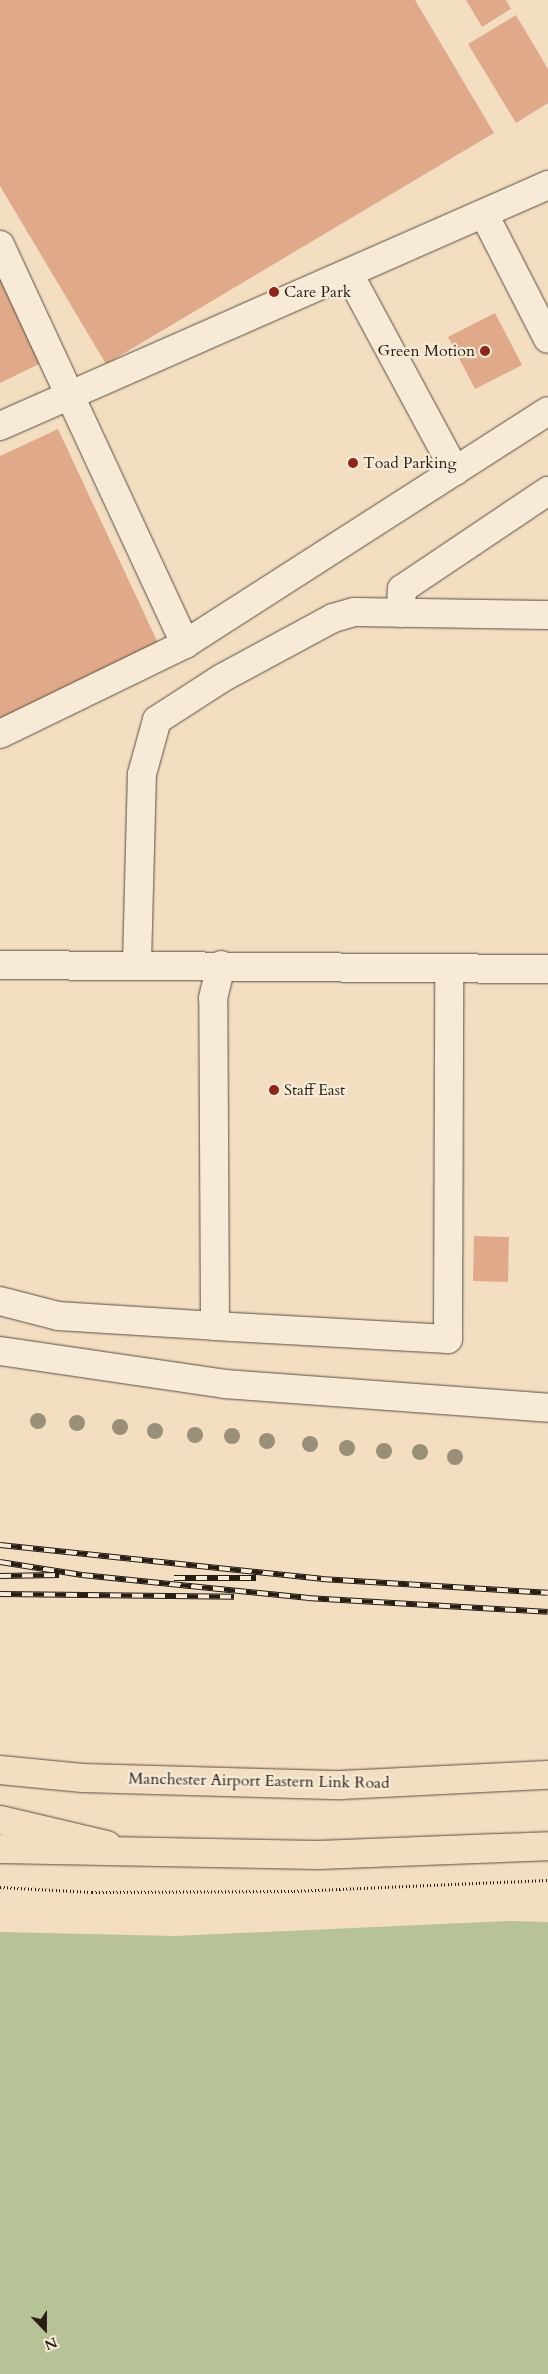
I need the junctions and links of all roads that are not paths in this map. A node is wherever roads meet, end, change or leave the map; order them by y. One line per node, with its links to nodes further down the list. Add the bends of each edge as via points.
1 (548, 185): 2 (lane)
2 (484, 214): 4 (lane); 5 (lane)
3 (0, 245): 6 (lane)
4 (349, 274): 6 (lane); 9 (lane)
5 (548, 339)
6 (73, 396): 8 (lane); 13 (lane)
7 (548, 411): 9 (lane)
8 (0, 426)
9 (455, 471): 13 (lane)
10 (548, 491): 11 (lane, via 402,589)
11 (401, 613): 12 (lane); 15 (lane, via 354,612 333,618 222,678 157,720 142,774)
12 (548, 615)
13 (185, 644): 14 (lane)
14 (0, 734)
15 (137, 963): 16 (lane); 17 (lane)
16 (0, 964)
17 (221, 965): 18 (lane); 21 (lane, via 213,998)
18 (449, 968): 19 (lane); 21 (lane, via 448,1339)
19 (548, 969)
20 (0, 1301): 21 (lane, via 58,1316)
21 (215, 1326)
22 (0, 1351): 23 (lane, via 225,1384)
23 (548, 1408)
24 (0, 1770): 25 (main road, Manchester Airport Eastern Link Road, via 83,1778 341,1785)
25 (548, 1775)
26 (0, 1820): 29 (main road)
27 (548, 1846): 29 (main road, via 318,1855)
28 (0, 1849): 29 (main road)
29 (138, 1852)

